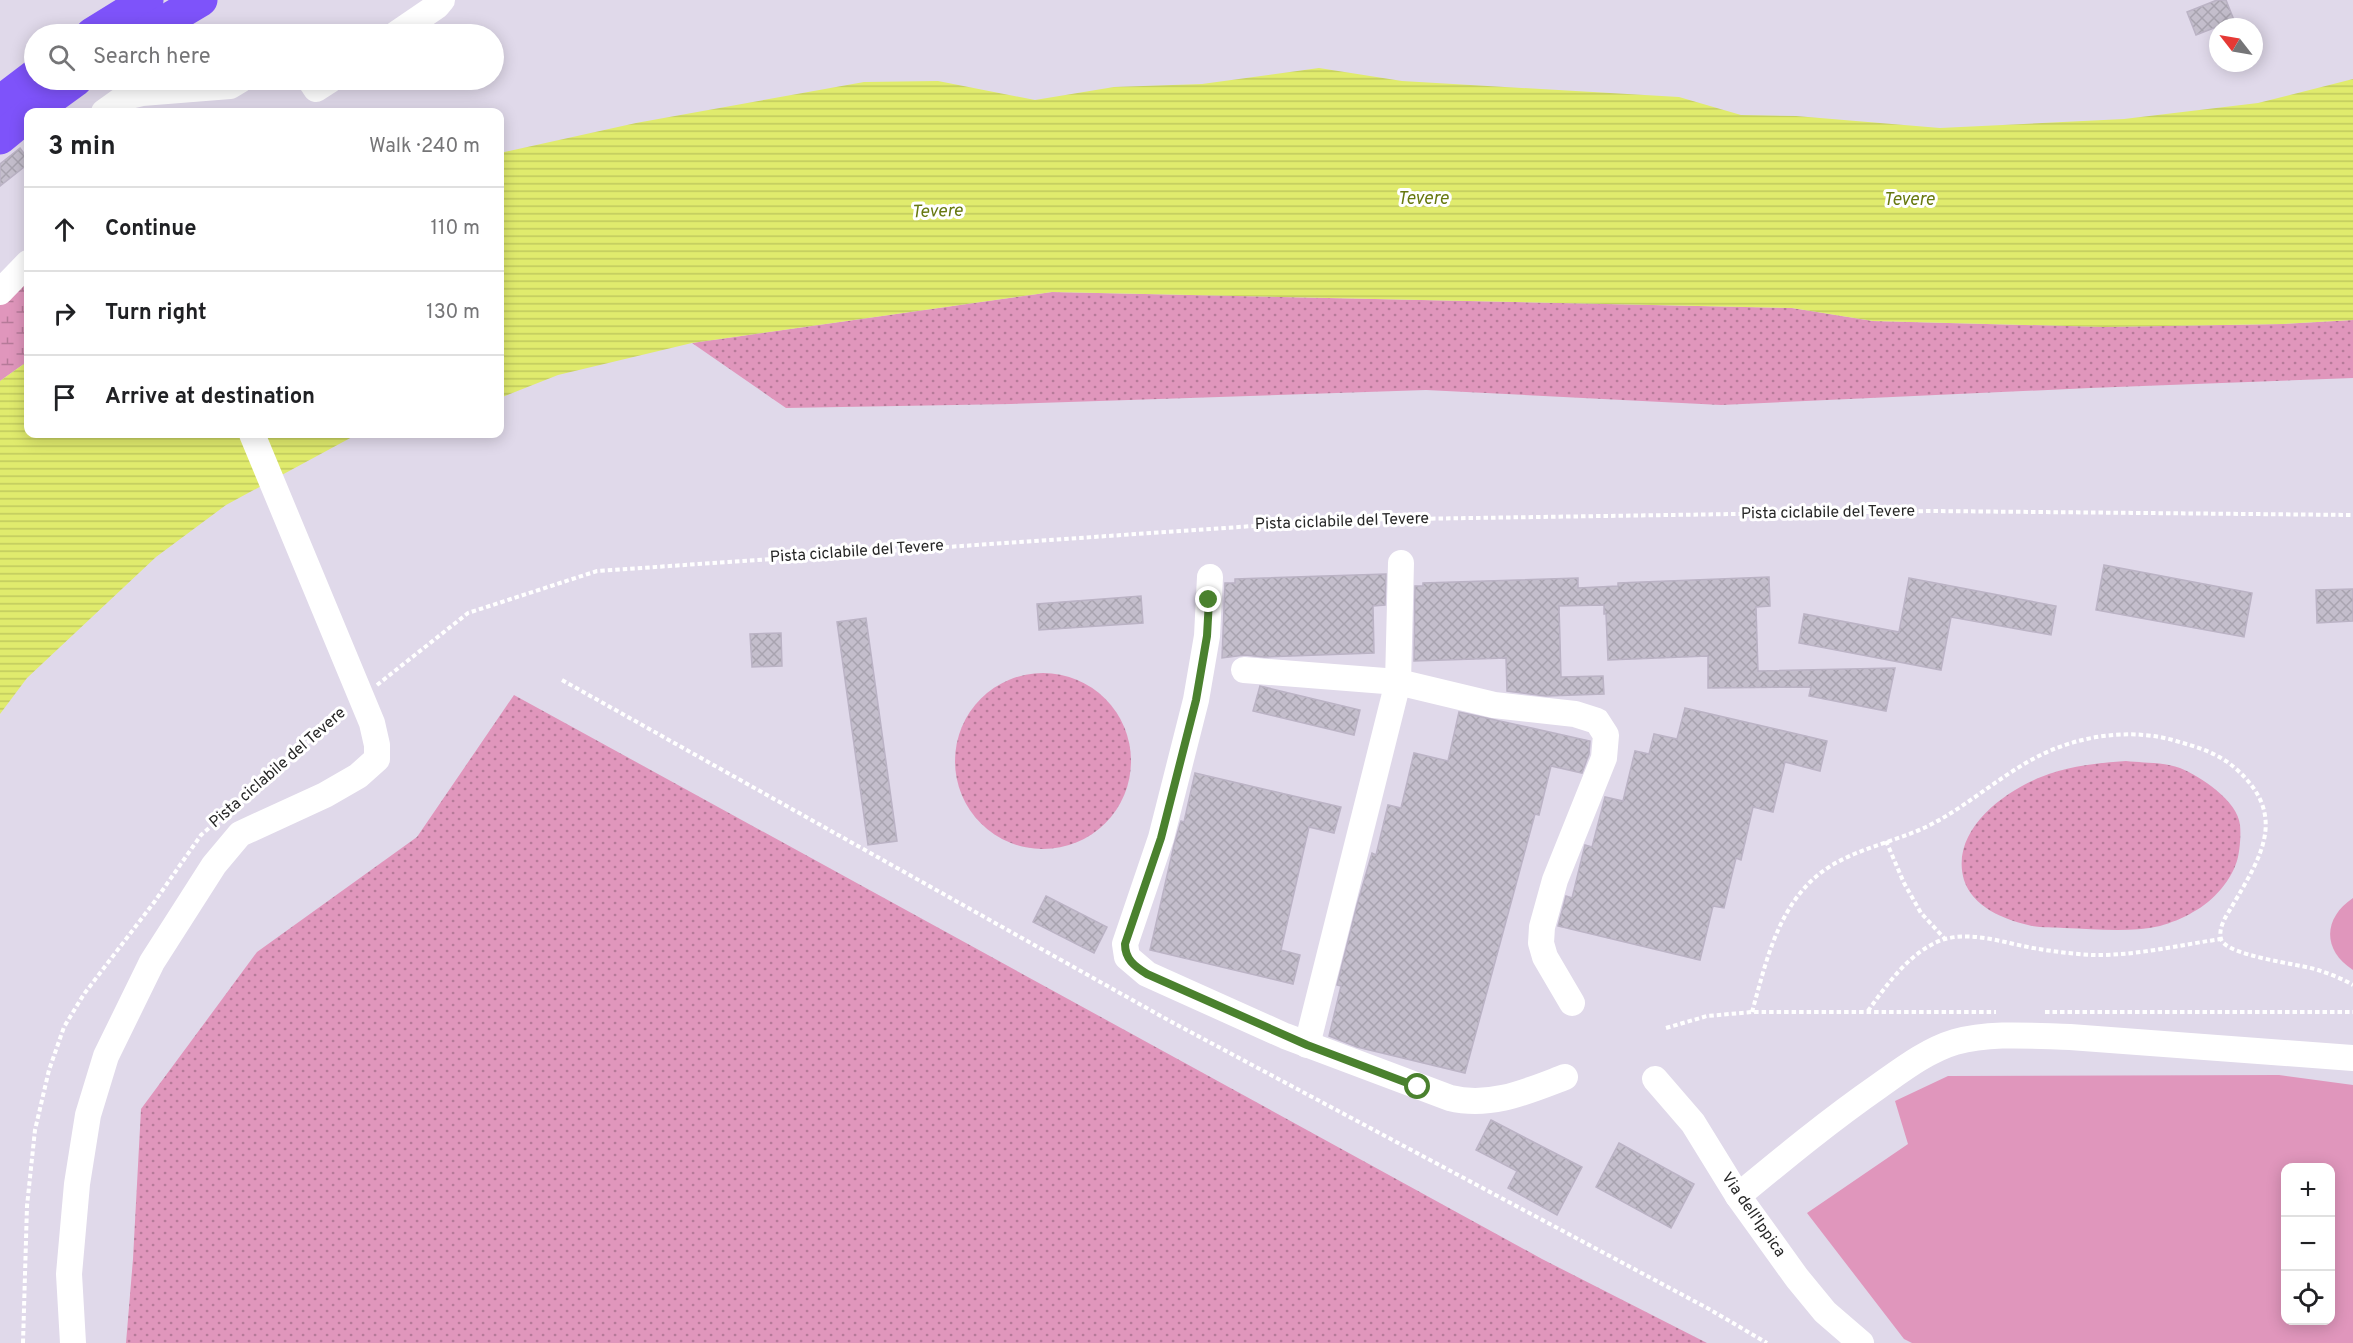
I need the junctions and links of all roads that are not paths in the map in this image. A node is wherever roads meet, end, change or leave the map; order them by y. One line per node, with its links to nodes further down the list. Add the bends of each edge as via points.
1 (147, 0): 4 (highway)
2 (201, 0): 5 (highway)
3 (442, 0): 6 (street)
4 (108, 24)
5 (161, 24)
6 (411, 24)
7 (24, 84): 10 (highway)
8 (62, 90): 11 (highway)
9 (180, 90): 12 (street, via 142,93)
10 (0, 102)
11 (38, 108)
12 (110, 108)
13 (24, 119): 14 (highway)
14 (0, 138)
15 (24, 267): 16 (street)
16 (0, 292)
17 (254, 438): 28 (street, via 372,723 377,759 358,776 325,795 240,834 213,865 152,962 106,1056 88,1115 69,1274)
18 (1401, 563): 21 (street)
19 (1210, 577): 23 (street, via 1207,636 1196,700 1161,838 1125,951 1132,963 1147,974)
20 (1244, 670): 21 (street)
21 (1398, 682): 22 (street, via 1507,708 1583,716 1597,721 1605,731 1602,767 1555,880 1542,927 1545,957); 23 (street)
22 (1572, 1003)
23 (1307, 1045): 25 (street, via 1462,1101 1502,1099)
24 (2353, 1058): 27 (street, via 2070,1037 1970,1039 1944,1047 1901,1071 1808,1138)
25 (1565, 1077)
26 (1655, 1078): 27 (street, Via dell'Ippica, via 1693,1123)
27 (1738, 1196): 29 (street, Via dell'Ippica, via 1811,1295)
28 (73, 1343)
29 (1861, 1343)

